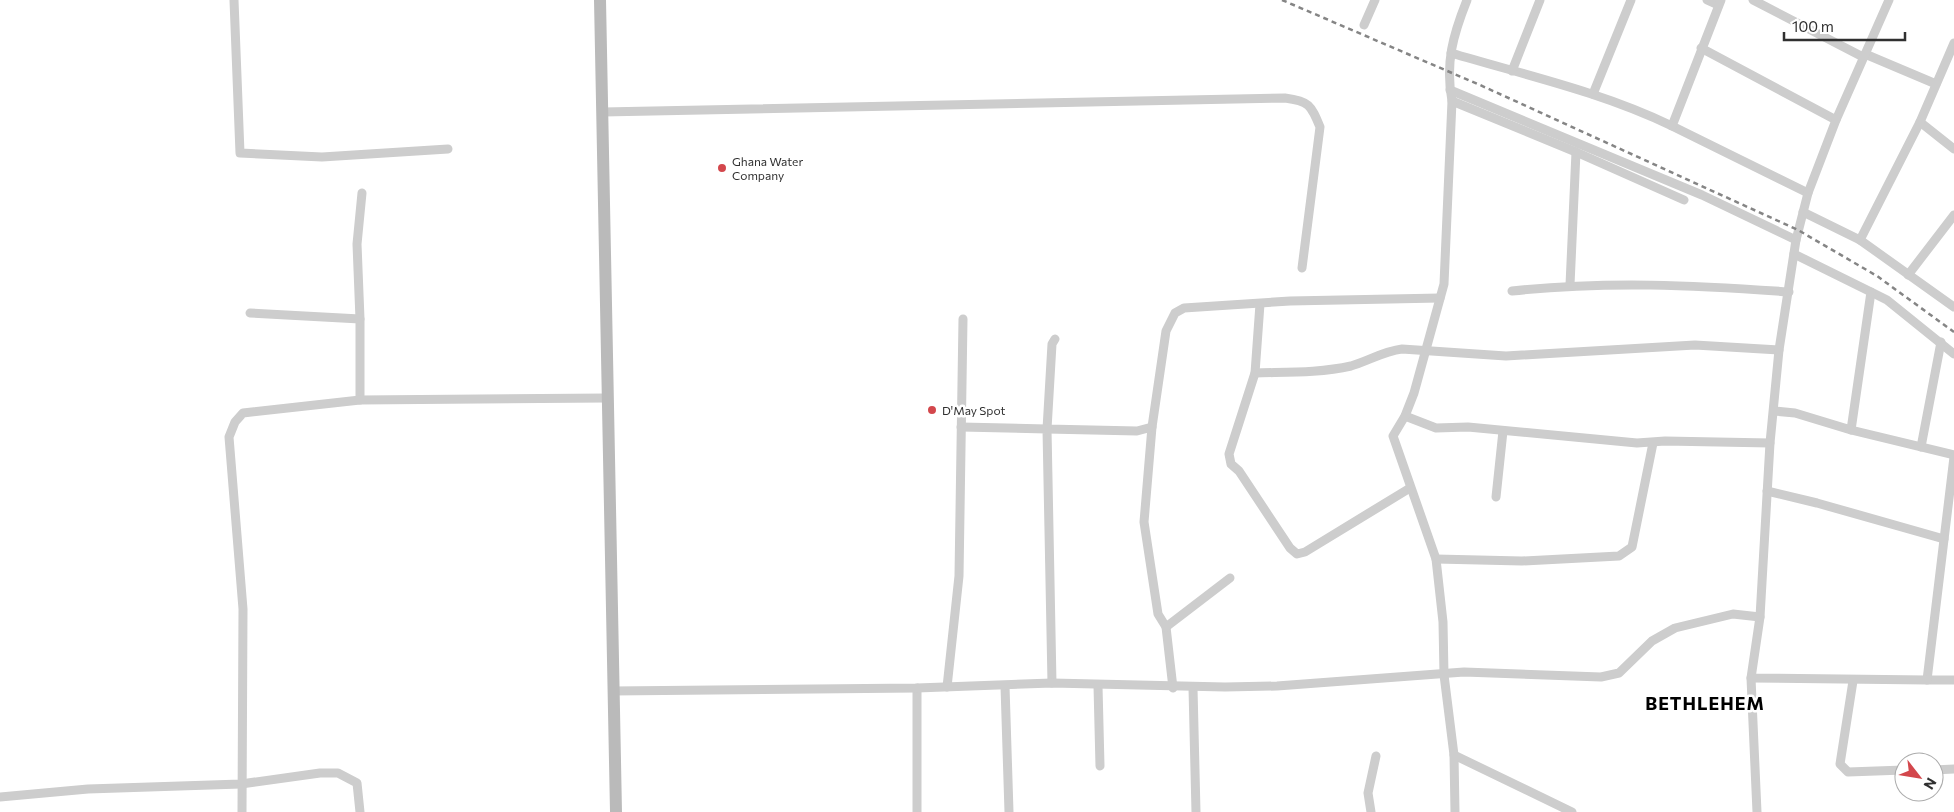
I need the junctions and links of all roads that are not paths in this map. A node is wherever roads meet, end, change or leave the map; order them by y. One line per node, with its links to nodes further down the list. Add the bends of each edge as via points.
1 (234, 0): 25 (street, via 240,153 322,157)
2 (600, 0): 21 (street)
3 (1375, 0): 11 (street)
4 (1467, 0): 14 (street, via 1454,31)
5 (1540, 0): 16 (street)
6 (1631, 0): 19 (street)
7 (1707, 0): 10 (street)
8 (1752, 0): 15 (street)
9 (1889, 0): 15 (street)
10 (1719, 3): 13 (street)
11 (1364, 25)
12 (1954, 43): 17 (street)
13 (1701, 48): 22 (street); 24 (street)
14 (1451, 53): 16 (street); 18 (street)
15 (1864, 55): 17 (street); 22 (street)
16 (1512, 71): 19 (street)
17 (1936, 84): 23 (street)
18 (1450, 90): 20 (street); 33 (street, via 1702,195)
19 (1593, 94): 24 (street)
20 (1452, 100): 27 (street); 42 (street, via 1446,270)
21 (603, 112): 36 (street, via 1256,98 1301,100 1312,108 1320,127); 54 (street)
22 (1836, 120): 29 (street)
23 (1920, 122): 26 (street); 34 (street)
24 (1672, 126): 29 (street)
25 (448, 149)
26 (1954, 149)
27 (1576, 152): 30 (street); 38 (street)
28 (362, 193): 46 (street, via 357,244)
29 (1808, 193): 31 (street)
30 (1684, 200)
31 (1803, 212): 33 (street); 34 (street)
32 (1954, 215): 37 (street)
33 (1796, 240): 35 (street)
34 (1860, 240): 37 (street)
35 (1794, 254): 40 (street); 41 (street)
36 (1302, 268)
37 (1908, 276): 44 (street)
38 (1570, 285): 39 (street); 40 (street, via 1683,284)
39 (1512, 291)
40 (1789, 292): 50 (street)
41 (1871, 292): 49 (street, via 1888,300); 61 (street)
42 (1440, 298): 43 (street); 51 (street)
43 (1260, 304): 53 (street); 59 (street, via 1184,308 1175,313 1166,331)
44 (1954, 307)
45 (250, 313): 46 (street)
46 (360, 319): 55 (street)
47 (963, 320): 58 (street)
48 (1055, 340): 60 (street, via 1052,344)
49 (1941, 342): 52 (street); 65 (street)
50 (1779, 350): 51 (street, via 1695,345 1506,356); 56 (street)
51 (1426, 351): 53 (street, via 1393,350 1349,366); 57 (street)
52 (1954, 354)
53 (1254, 374): 67 (street, via 1229,454 1231,464 1297,554)
54 (606, 398): 55 (street); 87 (street)
55 (360, 400): 92 (street, via 243,413 229,437 243,609)
56 (1774, 411): 61 (street, via 1795,413); 64 (street)
57 (1405, 416): 62 (street, via 1436,428); 67 (street, via 1393,436)
58 (961, 427): 60 (street); 83 (street, via 959,576)
59 (1152, 427): 60 (street, via 1137,431); 74 (street, via 1144,522 1158,614)
60 (1047, 429): 80 (street)
61 (1851, 430): 65 (street)
62 (1503, 431): 63 (street); 69 (street)
63 (1654, 443): 64 (street); 71 (street, via 1632,547 1625,553 1619,556 1522,561)
64 (1770, 443): 68 (street)
65 (1921, 447): 66 (street)
66 (1954, 456): 70 (street)
67 (1410, 488): 71 (street)
68 (1767, 491): 70 (street); 73 (street)
69 (1496, 497)
70 (1944, 539): 78 (street)
71 (1436, 559): 75 (street, via 1443,622)
72 (1230, 578): 74 (street)
73 (1760, 617): 75 (street, via 1733,614 1675,628 1652,641 1613,676); 76 (street)
74 (1166, 627): 85 (street)
75 (1444, 674): 86 (street, via 1277,686); 89 (street)
76 (1751, 678): 77 (street); 103 (street)
77 (1853, 680): 78 (street); 91 (street, via 1840,764 1848,772)
78 (1927, 680): 79 (street)
79 (1954, 680)
80 (1052, 683): 81 (street); 82 (street)
81 (1005, 686): 83 (street); 98 (street)
82 (1098, 686): 85 (street); 90 (street)
83 (947, 687): 84 (street)
84 (917, 688): 87 (street); 97 (street)
85 (1173, 688): 86 (street)
86 (1193, 688): 99 (street)
87 (613, 691): 96 (street)
88 (1376, 756): 100 (street, via 1368,793)
89 (1454, 756): 101 (street); 102 (street)
90 (1100, 766)
91 (1894, 770)
92 (241, 784): 93 (street, via 88,789); 94 (street); 95 (street, via 338,773 356,783)
93 (0, 797)
94 (242, 812)
95 (360, 812)
96 (616, 812)
97 (917, 812)
98 (1009, 812)
99 (1196, 812)
100 (1371, 812)
101 (1455, 812)
102 (1572, 812)
103 (1757, 812)

